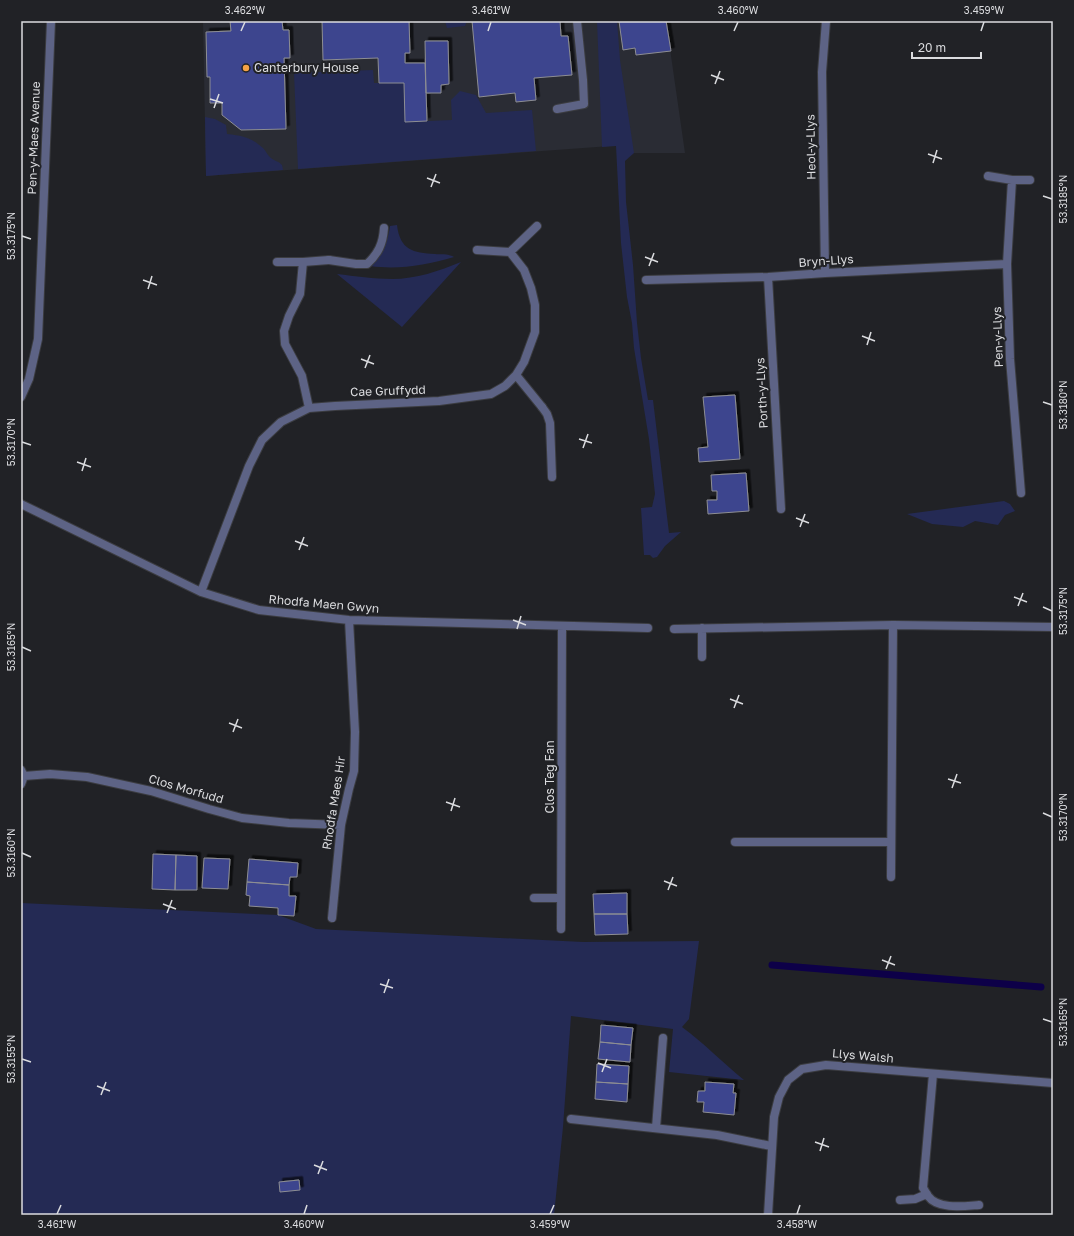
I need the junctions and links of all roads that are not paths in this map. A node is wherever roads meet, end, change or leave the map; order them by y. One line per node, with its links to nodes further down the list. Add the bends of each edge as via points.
1 (51, 21): 19 (street, Pen-y-Maes Avenue, via 38,339 29,379)
2 (577, 21): 4 (street, via 584,104)
3 (826, 21): 15 (street, Heol-y-Llys, via 822,72)
4 (557, 109)
5 (988, 176): 6 (street)
6 (1012, 180): 7 (street); 14 (street, Pen-y-Llys)
7 (1030, 180)
8 (537, 226): 11 (street)
9 (384, 228): 13 (street, via 384,238 380,247 367,264 329,260)
10 (477, 250): 11 (street)
11 (510, 252): 18 (street, Cae Gruffydd, via 524,270 535,305 535,332 524,362)
12 (277, 262): 13 (street)
13 (303, 262): 20 (street, via 300,294 284,331 285,344 302,376)
14 (1008, 264): 15 (street, Bryn-Llys); 22 (street, Pen-y-Llys, via 1010,359)
15 (825, 273): 16 (street, Bryn-Llys)
16 (768, 277): 17 (street, Bryn-Llys); 24 (street, Porth-y-Llys)
17 (646, 280)
18 (516, 375): 20 (street, Cae Gruffydd, via 505,386 491,394 439,401); 21 (street, via 547,414 550,423)
19 (21, 397)
20 (309, 408): 25 (street, Cae Gruffydd, via 281,422 262,440)
21 (552, 477)
22 (1021, 493)
23 (21, 504): 25 (street, Rhodfa Maen Gwyn)
24 (781, 508)
25 (201, 592): 26 (street, Rhodfa Maen Gwyn, via 259,610)
26 (349, 620): 28 (street, Rhodfa Maen Gwyn); 35 (street, Rhodfa Maes Hir, via 355,732 354,771)
27 (893, 625): 29 (street); 31 (street); 37 (street)
28 (562, 626): 30 (street, Rhodfa Maen Gwyn); 40 (street, Clos Teg Fan)
29 (1053, 627)
30 (648, 628)
31 (702, 628): 32 (street); 33 (street)
32 (674, 629)
33 (702, 657)
34 (22, 776): 35 (street, Clos Morfudd, via 50,774 87,777 151,791 242,818)
35 (341, 825): 41 (street, Rhodfa Maes Hir)
36 (735, 842): 37 (street)
37 (891, 842): 38 (street)
38 (891, 877)
39 (534, 898): 40 (street)
40 (561, 898): 42 (street, Clos Teg Fan)
41 (332, 918)
42 (561, 929)
43 (663, 1038): 47 (street)
44 (933, 1074): 45 (street, Llys Walsh); 48 (street, Llys Walsh, via 826,1065 802,1069 788,1080 779,1097); 49 (street, via 923,1188)
45 (1053, 1083)
46 (571, 1119): 47 (street)
47 (656, 1128): 48 (street, via 717,1135)
48 (771, 1146): 52 (street, Llys Walsh)
49 (927, 1194): 50 (street, via 915,1199); 51 (street, via 928,1198 938,1204 954,1207)
50 (900, 1200)
51 (979, 1205)
52 (768, 1215)

